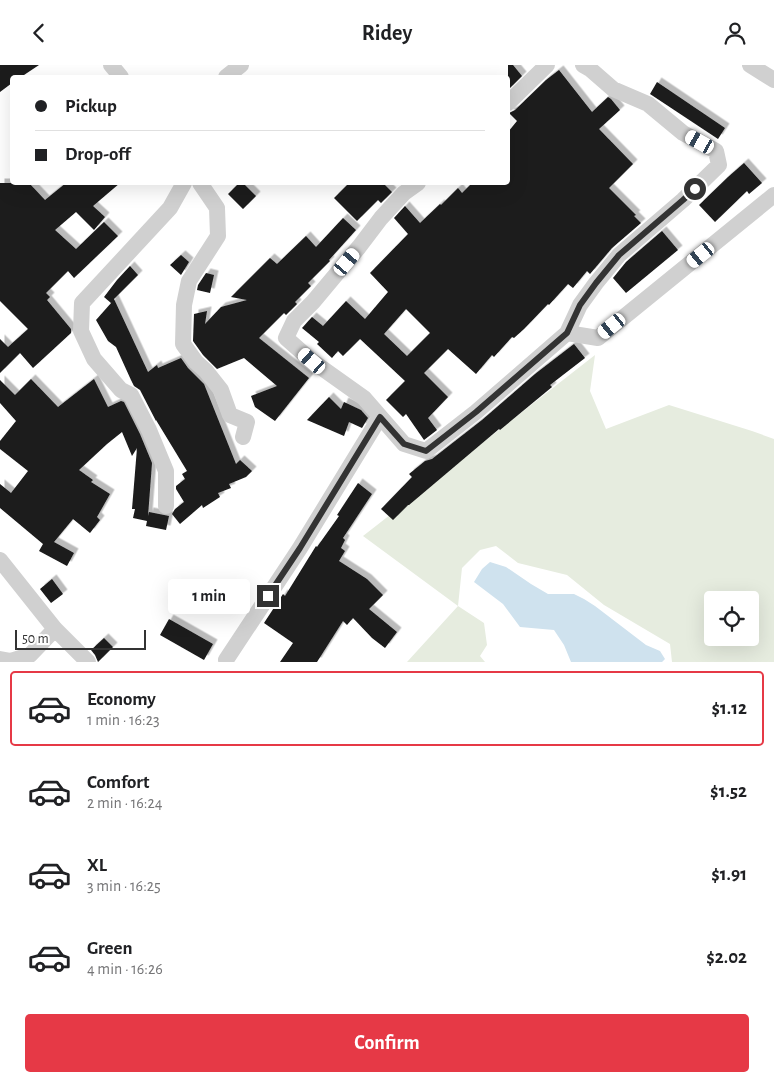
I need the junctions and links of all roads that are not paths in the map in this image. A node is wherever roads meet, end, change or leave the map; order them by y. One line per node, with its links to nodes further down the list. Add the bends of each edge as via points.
1 (111, 65): 6 (street)
2 (241, 65): 7 (street)
3 (548, 65): 9 (street)
4 (583, 65): 14 (street, via 613,89 648,104 683,133 716,151 719,165 619,255 580,305)
5 (750, 65): 8 (street)
6 (119, 75)
7 (228, 75)
8 (774, 80)
9 (510, 101)
10 (183, 185): 17 (street, via 170,208 82,303 80,331 94,359 121,390 131,395 149,430 166,471)
11 (201, 185): 16 (street, via 217,209 218,236 189,281 184,305 183,344 220,391 230,415 247,422)
12 (415, 185): 15 (street, via 381,218 314,302 294,321 286,338 364,398)
13 (774, 195): 14 (street, via 598,338)
14 (567, 333): 15 (street, via 426,451 404,444)
15 (380, 417): 21 (street, via 300,548)
16 (243, 437)
17 (166, 507)
18 (0, 560): 19 (street)
19 (55, 629): 20 (street, via 30,655 11,661); 22 (street)
20 (0, 659)
21 (226, 660)
22 (88, 662)

